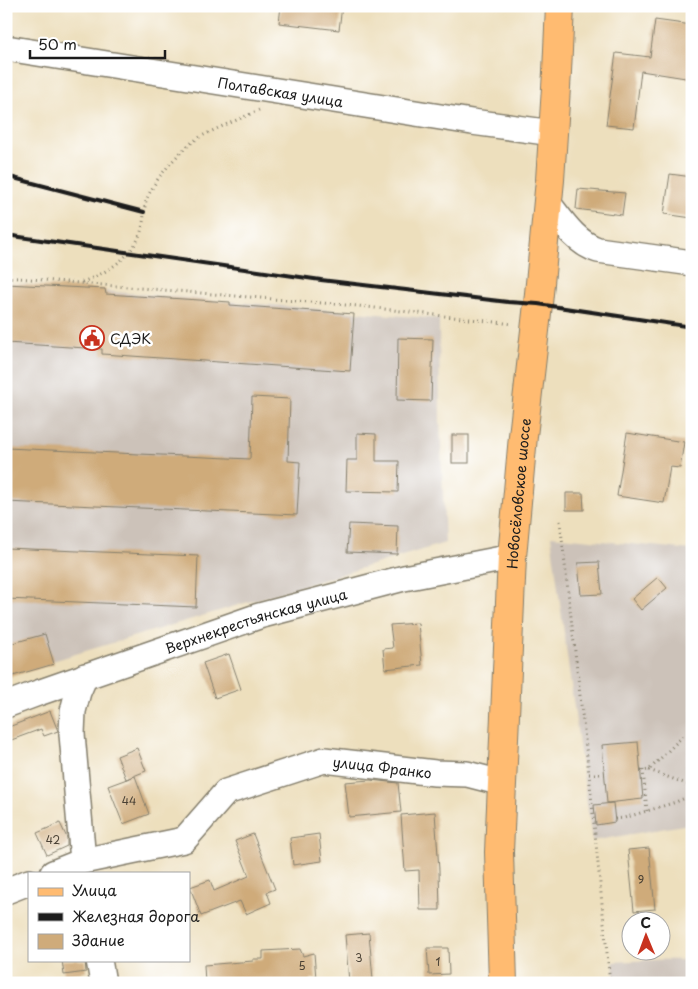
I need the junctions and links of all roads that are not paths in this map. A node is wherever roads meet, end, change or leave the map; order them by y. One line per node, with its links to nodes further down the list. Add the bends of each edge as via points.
1 (560, 6): 3 (main road, Новосёловское шоссе)
2 (6, 48): 3 (street, Полтавская улица)
3 (553, 134): 4 (main road, Новосёловское шоссе)
4 (548, 203): 5 (street, via 566,226 589,247); 6 (main road, Новосёловское шоссе)
5 (692, 263)
6 (512, 557): 7 (street, Верхнекрестьянская улица, via 404,578 259,616); 11 (main road, Новосёловское шоссе)
7 (85, 676): 8 (street, Верхнекрестьянская улица); 10 (street, via 75,702)
8 (38, 692): 9 (street, Верхнекрестьянская улица); 10 (street, via 64,715)
9 (6, 705)
10 (72, 734): 12 (street)
11 (502, 784): 12 (street, улица Франко, via 467,774 324,760 226,792 184,840); 17 (main road, Новосёловское шоссе)
12 (84, 861): 13 (street, улица Франко)
13 (56, 872)
14 (28, 882): 15 (street)
15 (6, 891)
16 (99, 962): 18 (street)
17 (497, 982)
18 (103, 983)

